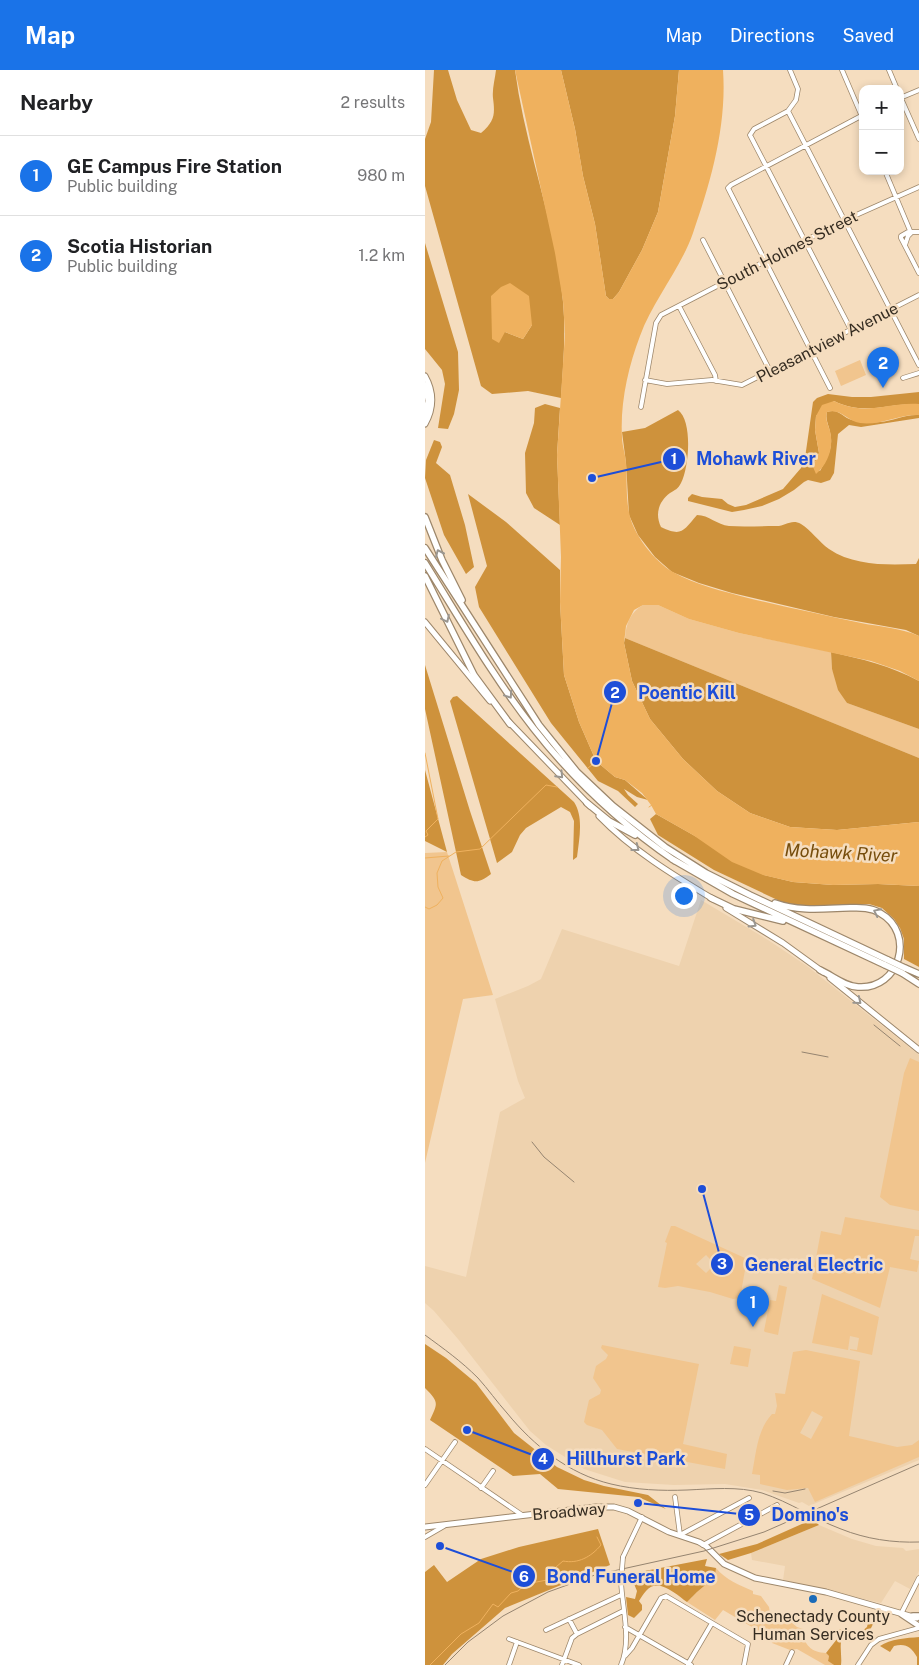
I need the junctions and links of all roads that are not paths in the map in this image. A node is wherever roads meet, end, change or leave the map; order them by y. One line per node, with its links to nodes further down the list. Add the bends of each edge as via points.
1 (790, 70): 9 (street, via 798,95)
2 (842, 70): 8 (street)
3 (889, 70): 4 (street)
4 (895, 85)
5 (919, 90): 6 (street)
6 (904, 96)
7 (904, 104): 11 (street)
8 (859, 110)
9 (788, 111): 12 (street); 13 (street, via 750,132)
10 (859, 119): 12 (street)
11 (919, 139)
12 (807, 146): 13 (street); 17 (street)
13 (766, 167): 21 (street); 22 (street, via 728,188)
14 (887, 175): 16 (street)
15 (919, 187): 16 (street, South Holmes Street)
16 (896, 197): 17 (street, South Holmes Street); 19 (street)
17 (845, 220): 21 (street, South Holmes Street); 27 (street)
18 (919, 232): 19 (street)
19 (911, 233): 23 (street, via 905,245)
20 (703, 240): 24 (street)
21 (805, 241): 22 (street, South Holmes Street); 28 (street)
22 (765, 262): 24 (street, South Holmes Street); 29 (street)
23 (919, 273)
24 (725, 282): 26 (street, South Holmes Street); 31 (street)
25 (919, 295): 27 (street, Pleasantview Avenue)
26 (679, 306): 35 (street, South Holmes Street, via 658,318); 36 (street)
27 (891, 309): 28 (street, Pleasantview Avenue); 30 (street)
28 (851, 330): 29 (street, Pleasantview Avenue)
29 (811, 350): 31 (street, Pleasantview Avenue); 38 (street)
30 (919, 365)
31 (770, 371): 36 (street, Pleasantview Avenue, via 743,385)
32 (919, 372): 34 (street)
33 (425, 376): 41 (main road, via 432,402)
34 (903, 378)
35 (645, 380): 36 (street, Pleasantview Avenue, via 667,384); 39 (street)
36 (716, 381)
37 (425, 385): 40 (main road, via 428,401)
38 (830, 388)
39 (641, 407)
40 (425, 416)
41 (425, 424)
42 (425, 517): 47 (highway, one-way to 42, via 442,560)
43 (425, 548): 47 (highway)
44 (425, 564): 50 (highway, one-way to 50, via 501,683 543,740 609,810)
45 (425, 576): 48 (highway, one-way to 48, via 474,675)
46 (425, 622): 48 (main road)
47 (485, 643): 51 (highway, via 556,748 589,783 625,817 665,847)
48 (511, 724): 49 (main road, one-way to 49)
49 (587, 803): 50 (highway, via 609,821); 52 (main road, one-way to 52, via 644,854)
50 (675, 861): 53 (highway, via 733,894)
51 (735, 888): 54 (highway); 55 (highway, one-way to 51, via 856,987 880,983 893,970 900,956 895,926 884,915 870,909 791,908)
52 (711, 898): 53 (highway, via 734,909 778,919); 55 (main road, one-way to 55)
53 (829, 939): 54 (highway)
54 (887, 962): 56 (highway, bridge)
55 (820, 970): 59 (main road, one-way to 59)
56 (904, 970): 57 (highway); 58 (highway)
57 (919, 974)
58 (919, 983)
59 (919, 1050)
60 (455, 1442): 62 (street)
61 (425, 1449): 62 (street)
62 (442, 1461): 64 (street); 65 (street)
63 (493, 1471): 65 (street)
64 (425, 1485)
65 (481, 1488): 69 (street)
66 (675, 1497): 73 (street)
67 (749, 1498): 73 (street)
68 (777, 1505): 75 (street)
69 (523, 1516): 70 (main road, Broadway, via 613,1507); 71 (main road, Broadway)
70 (641, 1516): 73 (main road, Broadway); 77 (street, bridge, via 623,1557)
71 (446, 1525): 72 (main road, Broadway); 74 (street)
72 (425, 1527)
73 (680, 1536): 75 (main road, Broadway)
74 (425, 1537)
75 (703, 1544): 79 (main road, Broadway, via 724,1564 755,1578 827,1592)
76 (919, 1578): 79 (street)
77 (621, 1594): 78 (street); 81 (street)
78 (623, 1611): 83 (street); 86 (street)
79 (901, 1614): 80 (main road, Broadway); 84 (main road, Broadway)
80 (917, 1617)
81 (569, 1619): 85 (street); 86 (street)
82 (712, 1623): 87 (street, via 663,1596); 97 (street); 98 (street, via 748,1644)
83 (625, 1626): 87 (street); 91 (street)
84 (919, 1627): 100 (street, via 879,1639)
85 (546, 1630)
86 (577, 1634): 92 (street, via 572,1638)
87 (640, 1635): 91 (street); 97 (street)
88 (509, 1639): 89 (street)
89 (517, 1642): 92 (street); 93 (street)
90 (792, 1652): 99 (street)
91 (625, 1656): 96 (street)
92 (564, 1660): 94 (street); 95 (street)
93 (509, 1665)
94 (562, 1665)
95 (579, 1665)
96 (621, 1665)
97 (689, 1665)
98 (744, 1665)
99 (786, 1665)
100 (858, 1665)

